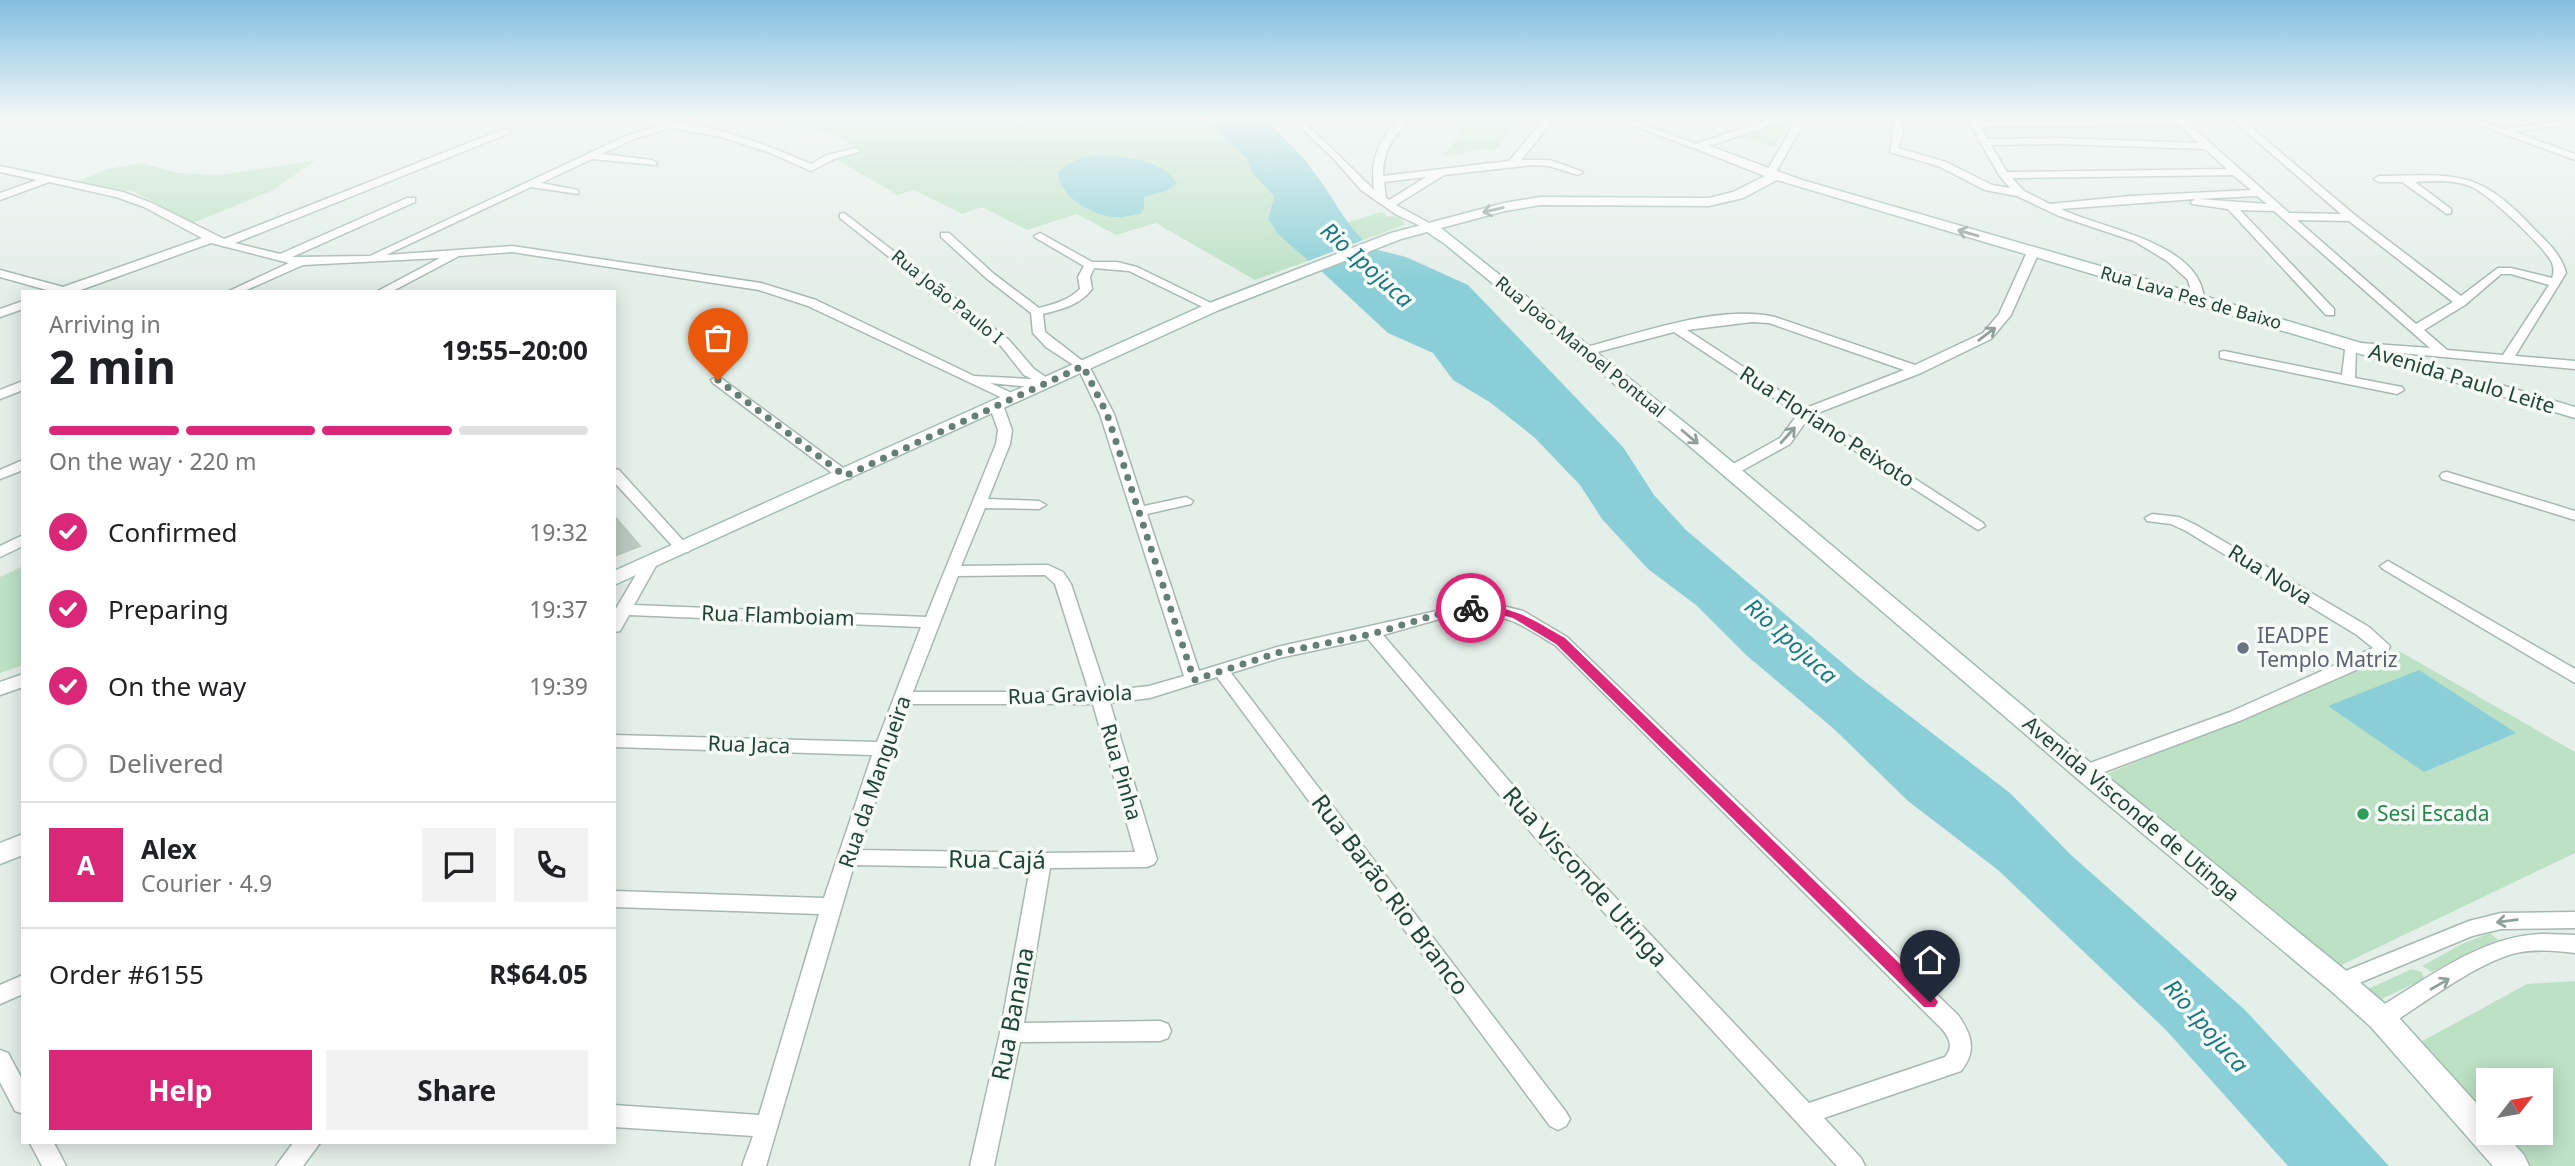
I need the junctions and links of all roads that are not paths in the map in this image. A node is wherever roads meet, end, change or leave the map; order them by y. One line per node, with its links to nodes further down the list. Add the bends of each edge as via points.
1 (12, 171): 16 (street)
2 (405, 171): 38 (street)
3 (558, 171): 20 (street)
4 (1349, 171): 27 (street)
5 (1376, 171): 19 (street)
6 (1445, 171): 12 (street)
7 (1763, 171): 14 (street, Rua Lava Pes de Baixo)
8 (1774, 171): 14 (street)
9 (1956, 171): 23 (street, via 1984,186)
10 (2002, 171): 15 (street)
11 (2298, 171): 33 (street)
12 (1441, 172): 19 (street); 27 (street)
13 (2236, 173): 15 (street); 22 (street)
14 (1772, 175): 34 (street, one-way to 34, via 1738,195 1709,202 1540,201); 40 (street, Rua Lava Pes de Baixo, one-way to 14)
15 (2004, 175): 23 (street)
16 (48, 179): 25 (street); 37 (street, via 134,199)
17 (2379, 179): 18 (street)
18 (2406, 179): 30 (street); 46 (street, via 2458,179 2502,201 2557,260 2560,273)
19 (1377, 180): 27 (street)
20 (531, 184): 21 (street); 42 (street)
21 (574, 192)
22 (2259, 192): 24 (street); 31 (street)
23 (2020, 193): 29 (street)
24 (2173, 196): 28 (street); 29 (street)
25 (0, 197)
26 (411, 200): 41 (street)
27 (1384, 202): 34 (street)
28 (2231, 206): 31 (street); 56 (street)
29 (2047, 207): 51 (street, via 2149,244 2192,278)
30 (2447, 211)
31 (2282, 212): 33 (street); 59 (street)
32 (844, 216): 71 (street, Rua João Paulo I, via 1005,342)
33 (2352, 218): 52 (street)
34 (1427, 226): 54 (street); 61 (street, Rua Joao Manoel Pontual)
35 (946, 235): 55 (street)
36 (1040, 236): 44 (street)
37 (211, 239): 38 (street); 48 (street)
38 (225, 243): 41 (street)
39 (462, 251): 42 (street); 50 (street); 68 (street, via 532,251 784,292)
40 (2033, 252): 51 (street, Rua Lava Pes de Baixo); 67 (street, one-way to 40, via 1973,344 1998,326)
41 (280, 258): 43 (street)
42 (366, 260): 43 (street)
43 (301, 261): 49 (street)
44 (1090, 265): 54 (street, via 1133,269); 55 (street, via 1084,293)
45 (0, 272): 47 (street)
46 (2556, 283): 52 (street, via 2498,271); 64 (street)
47 (58, 290)
48 (70, 290)
49 (237, 290)
50 (386, 290)
51 (2198, 299): 60 (street, Rua Lava Pes de Baixo)
52 (2461, 302): 59 (street)
53 (21, 306): 57 (street)
54 (1213, 307): 66 (street)
55 (1037, 312): 66 (street, via 1037,327 1044,338)
56 (2330, 312)
57 (0, 313)
58 (1677, 329): 61 (street); 67 (street, via 1740,317 1760,318); 76 (street, Rua Floriano Peixoto)
59 (2416, 329): 62 (street)
60 (2350, 345): 62 (street); 69 (street); 77 (street, Avenida Paulo Leite)
61 (1586, 351): 79 (street, Rua Joao Manoel Pontual, one-way to 79)
62 (2444, 354): 64 (street)
63 (2224, 355): 69 (street)
64 (2507, 359): 65 (street)
65 (2575, 365)
66 (1083, 366): 71 (street); 87 (street, via 1107,414)
67 (1916, 370): 76 (street)
68 (970, 377): 71 (street); 75 (street)
69 (2348, 379): 73 (street)
70 (718, 380): 82 (street)
71 (1044, 383): 75 (street)
72 (21, 386): 74 (street)
73 (2397, 390)
74 (0, 394)
75 (1004, 402): 82 (street); 85 (street, Rua da Mangueira, via 1003,444)
76 (1805, 413): 79 (street, one-way to 76, via 1785,441); 90 (street, Rua Floriano Peixoto)
77 (2575, 413)
78 (21, 465): 80 (street)
79 (1731, 471): 111 (street, Avenida Visconde de Utinga)
80 (4, 473)
81 (616, 474): 92 (street)
82 (845, 476): 92 (street)
83 (2447, 476): 88 (street)
84 (1186, 501): 87 (street)
85 (979, 503): 86 (street); 96 (street, Rua da Mangueira)
86 (1039, 505)
87 (1141, 511): 104 (street)
88 (2575, 516)
89 (2152, 519): 111 (street, Rua Nova, via 2174,520 2208,537 2382,646 2373,656 2236,716)
90 (1978, 526)
91 (21, 541): 93 (street)
92 (683, 549): 94 (street)
93 (0, 552)
94 (649, 564): 97 (street); 98 (street)
95 (2388, 566): 103 (street)
96 (953, 571): 99 (street, Rua da Mangueira); 108 (street, Rua Pinha, via 1048,570 1057,575)
97 (616, 578)
98 (625, 610): 99 (street, Rua Flamboiam); 100 (street)
99 (930, 622): 107 (street, Rua da Mangueira)
100 (616, 624)
101 (1372, 634): 102 (street, Rua Graviola, via 1317,643); 129 (street, Rua Visconde Utinga, via 1541,831); 129 (street, Rua Graviola, via 1472,608 1517,615 1561,641 1950,1021 1963,1046 1953,1064)
102 (1221, 671): 104 (street, Rua Graviola); 131 (street, Rua Barão Rio Branco)
103 (2575, 677)
104 (1194, 680): 108 (street, Rua Graviola, via 1150,692)
105 (21, 681): 106 (street)
106 (0, 689)
107 (905, 698): 108 (street, Rua Graviola); 110 (street, Rua da Mangueira)
108 (1100, 698): 115 (street, Rua Pinha)
109 (616, 741): 110 (street, Rua Jaca)
110 (883, 749): 114 (street, Rua da Mangueira)
111 (2085, 772): 121 (street, Avenida Visconde de Utinga)
112 (21, 845): 113 (street)
113 (0, 854)
114 (848, 857): 116 (street, Rua Cajá); 118 (street, Rua da Mangueira)
115 (1147, 859): 116 (street, Rua Cajá)
116 (1041, 861): 126 (street, Rua Banana)
117 (616, 899): 118 (street)
118 (832, 906): 132 (street, Rua da Mangueira)
119 (2575, 920): 121 (street, one-way to 121, via 2534,918 2469,929)
120 (2575, 944): 124 (street, one-way to 120, via 2490,954 2516,944)
121 (2340, 982): 124 (street, Avenida Visconde de Utinga)
122 (21, 985): 123 (street)
123 (0, 995)
124 (2381, 1018): 140 (street, Avenida Visconde de Utinga)
125 (1160, 1031): 126 (street)
126 (1011, 1033): 138 (street, Rua Banana)
127 (0, 1060): 128 (street)
128 (21, 1100)
129 (1803, 1115): 139 (street, Rua Visconde Utinga)
130 (616, 1116): 132 (street)
131 (1558, 1119)
132 (768, 1126): 137 (street, Rua da Mangueira)
133 (43, 1144): 135 (street)
134 (307, 1144): 136 (street)
135 (54, 1166)
136 (288, 1166)
137 (754, 1166)
138 (982, 1166)
139 (1853, 1166)
140 (2513, 1166)

